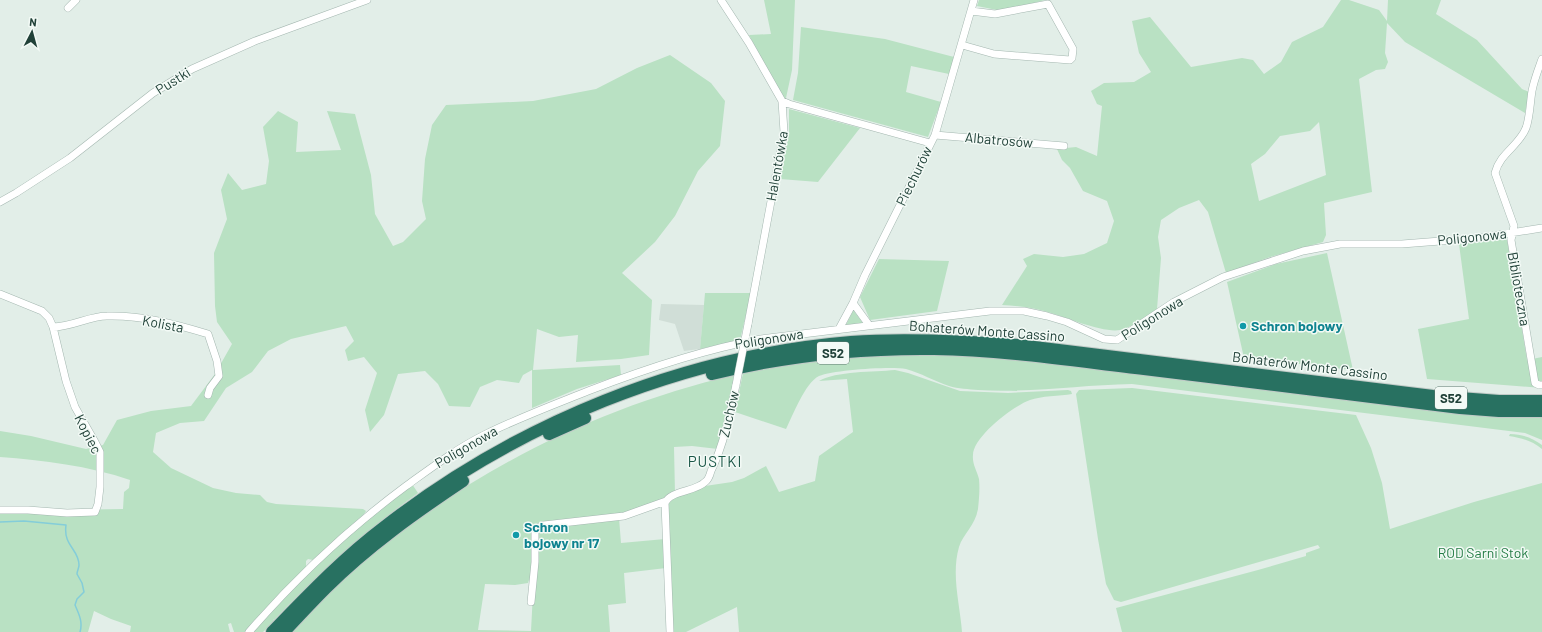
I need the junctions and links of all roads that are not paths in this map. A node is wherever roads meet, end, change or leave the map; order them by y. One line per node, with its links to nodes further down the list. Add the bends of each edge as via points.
1 (76, 0): 5 (street)
2 (367, 0): 13 (street, Pustki, via 255,41 192,69 153,93 70,158)
3 (721, 0): 9 (street, Halentówka)
4 (974, 0): 6 (street, Piechurów)
5 (68, 8)
6 (971, 11): 7 (street, Piechurów); 7 (street, via 995,14 1048,4 1073,49 1072,58 1070,60 994,54)
7 (962, 45): 10 (street, Piechurów)
8 (1542, 59): 15 (street, Biblioteczna, via 1535,79 1526,128 1517,142 1505,153 1495,173 1514,226)
9 (782, 101): 11 (street); 18 (street, Halentówka, via 784,132)
10 (935, 135): 11 (street, Piechurów); 12 (street, Albatrosów)
11 (930, 143): 17 (street, Piechurów)
12 (1064, 146)
13 (0, 202)
14 (1542, 228): 15 (street, Poligonowa)
15 (1513, 233): 19 (street, Poligonowa, via 1402,244 1340,244 1303,251 1224,277 1174,302 1117,340 1104,339 1067,322 1024,311 990,311); 22 (street, Biblioteczna, via 1511,240 1535,383)
16 (0, 294): 20 (street, Kopiec, via 42,311)
17 (853, 303): 19 (street); 21 (street, Piechurów)
18 (748, 324): 26 (street, Zuchów, bridge, via 727,428 706,482)
19 (868, 325): 21 (street, Poligonowa)
20 (53, 327): 23 (street, Kolista, via 108,316 155,320 208,334 217,360 219,376); 27 (street, Kopiec, via 70,395 100,452 98,507 93,513)
21 (839, 329): 29 (street, Poligonowa, via 761,339 686,356 631,374 484,435 438,462 376,509 312,565)
22 (1542, 385)
23 (208, 395)
24 (1542, 401): 30 (highway, Bohaterów Monte Cassino / S52, via 1433,396 1041,348 971,342 898,340 806,347 675,375 562,418 479,462 434,490 352,553)
25 (1542, 411): 31 (highway, Bohaterów Monte Cassino / S52, via 1460,408 969,350 853,351 779,360 677,383 621,403 566,426 483,468 438,498 357,560)
26 (666, 501): 28 (street, Zuchów, via 624,516 539,527 535,533); 32 (street)
27 (0, 510)
28 (531, 602)
29 (249, 632)
30 (272, 632)
31 (284, 632)
32 (670, 632)

